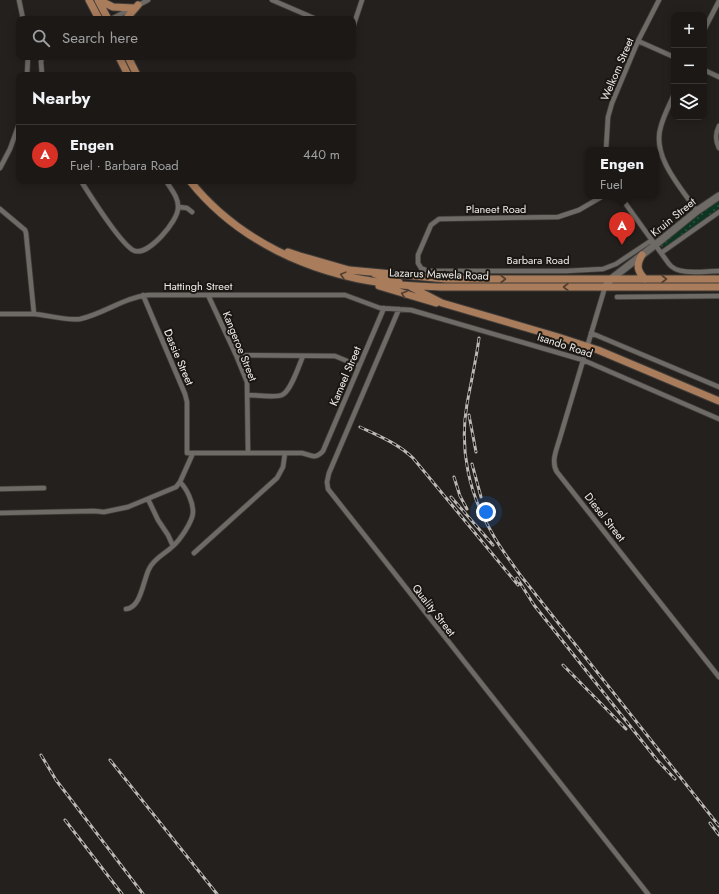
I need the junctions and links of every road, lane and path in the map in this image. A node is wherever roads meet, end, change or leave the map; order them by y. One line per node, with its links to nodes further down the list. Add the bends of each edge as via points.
1 (18, 0): 11 (street)
2 (89, 0): 10 (main road)
3 (99, 0): 9 (main road, via 113,7); 14 (main road)
4 (148, 0): 9 (street)
5 (272, 0): 17 (street)
6 (362, 0): 18 (street)
7 (659, 0): 20 (street, Welkom Street)
8 (719, 1): 19 (street)
9 (136, 6): 15 (street); 16 (main road)
10 (93, 7): 12 (main road); 13 (main road)
11 (22, 16)
12 (92, 16)
13 (98, 16)
14 (107, 16)
15 (115, 16)
16 (128, 16)
17 (309, 16)
18 (356, 18)
19 (707, 24)
20 (638, 41): 21 (street); 35 (street, Welkom Street, via 610,108)
21 (671, 55)
22 (28, 60): 27 (street)
23 (41, 60): 28 (street)
24 (120, 60): 29 (main road)
25 (130, 60): 30 (main road)
26 (707, 71): 31 (street)
27 (28, 72)
28 (42, 72)
29 (126, 72)
30 (136, 72)
31 (719, 77)
32 (671, 101): 47 (street, via 661,125 660,152)
33 (719, 126): 36 (street, via 716,138)
34 (16, 132): 37 (street)
35 (606, 147)
36 (719, 148)
37 (0, 168)
38 (83, 184): 45 (street, via 106,220 130,248 136,251 143,251 158,241 178,214)
39 (168, 184): 45 (street)
40 (192, 184): 56 (main road, Lazarus Mawela Road, one-way to 40, via 295,260 258,242 218,211)
41 (197, 184): 55 (main road, Lazarus Mawela Road, via 228,215 268,243 333,266)
42 (719, 196): 47 (main road, Kruin Street)
43 (598, 199): 53 (street, Planeet Road, via 579,210 558,217 439,219 429,228 418,255)
44 (622, 199): 50 (street)
45 (179, 207): 48 (street)
46 (0, 209): 71 (street, via 26,233)
47 (697, 211): 50 (main road, Kruin Street)
48 (192, 212)
49 (719, 212): 51 (street, Kruin Street)
50 (653, 243): 51 (street); 52 (main road, Kruin Street); 53 (street, Barbara Road, via 603,269 428,271)
51 (661, 253): 54 (street, via 677,271)
52 (642, 255): 57 (main road, Kruin Street); 58 (main road, via 638,267)
53 (419, 266)
54 (719, 271)
55 (371, 272): 57 (main road, Lazarus Mawela Road, one-way to 57, via 466,279); 60 (main road)
56 (358, 279): 60 (main road, Lazarus Mawela Road); 67 (main road, Isando Road, one-way to 56)
57 (611, 279): 58 (main road, Lazarus Mawela Road); 61 (main road, Kruin Street)
58 (645, 279): 59 (main road, Lazarus Mawela Road, one-way to 59)
59 (719, 279)
60 (409, 286): 61 (main road, Lazarus Mawela Road, one-way to 60); 67 (main road, Isando Road)
61 (605, 286): 62 (main road, Lazarus Mawela Road); 72 (street, Diesel Street)
62 (719, 287)
63 (143, 295): 64 (street, Hattingh Street); 71 (street, Hattingh Street, via 78,319); 82 (street, Dassie Street, via 186,398 186,453)
64 (208, 295): 68 (street, Hattingh Street, via 345,295); 74 (street, Kangeroe Street)
65 (719, 296): 66 (street)
66 (617, 297)
67 (442, 303): 73 (main road, Isando Road)
68 (384, 308): 69 (street, Hattingh Street); 77 (street, Kameel Street)
69 (399, 309): 76 (street, Isando Road, via 411,310); 94 (street, Quality Street, via 329,474 328,489)
70 (0, 314): 71 (street, Hattingh Street)
71 (34, 314)
72 (591, 333): 73 (street, Diesel Street); 78 (street, Isando Road)
73 (587, 347): 76 (street, Diesel Street); 80 (main road, Isando Road)
74 (236, 355): 75 (street); 79 (street, Kangeroe Street, via 247,382)
75 (303, 356): 77 (street, via 335,356); 79 (street, via 286,393)
76 (583, 360): 81 (street, Isando Road); 93 (street, Diesel Street, via 555,456 556,469)
77 (359, 366): 84 (street, Kameel Street, via 323,451 316,456)
78 (719, 387)
79 (247, 395): 83 (street, Kangeroe Street)
80 (719, 401)
81 (719, 419)
82 (193, 453): 83 (street); 85 (street)
83 (248, 453): 84 (street)
84 (285, 453): 91 (street, via 277,478)
85 (180, 482): 88 (street); 90 (street, via 188,492 193,514 182,537)
86 (44, 488): 87 (street)
87 (0, 489)
88 (148, 499): 89 (street, via 128,507 104,512); 90 (street)
89 (0, 513)
90 (173, 546): 92 (street, via 152,563 137,601 133,607)
91 (194, 553)
92 (126, 609)
93 (719, 677)
94 (648, 894)

